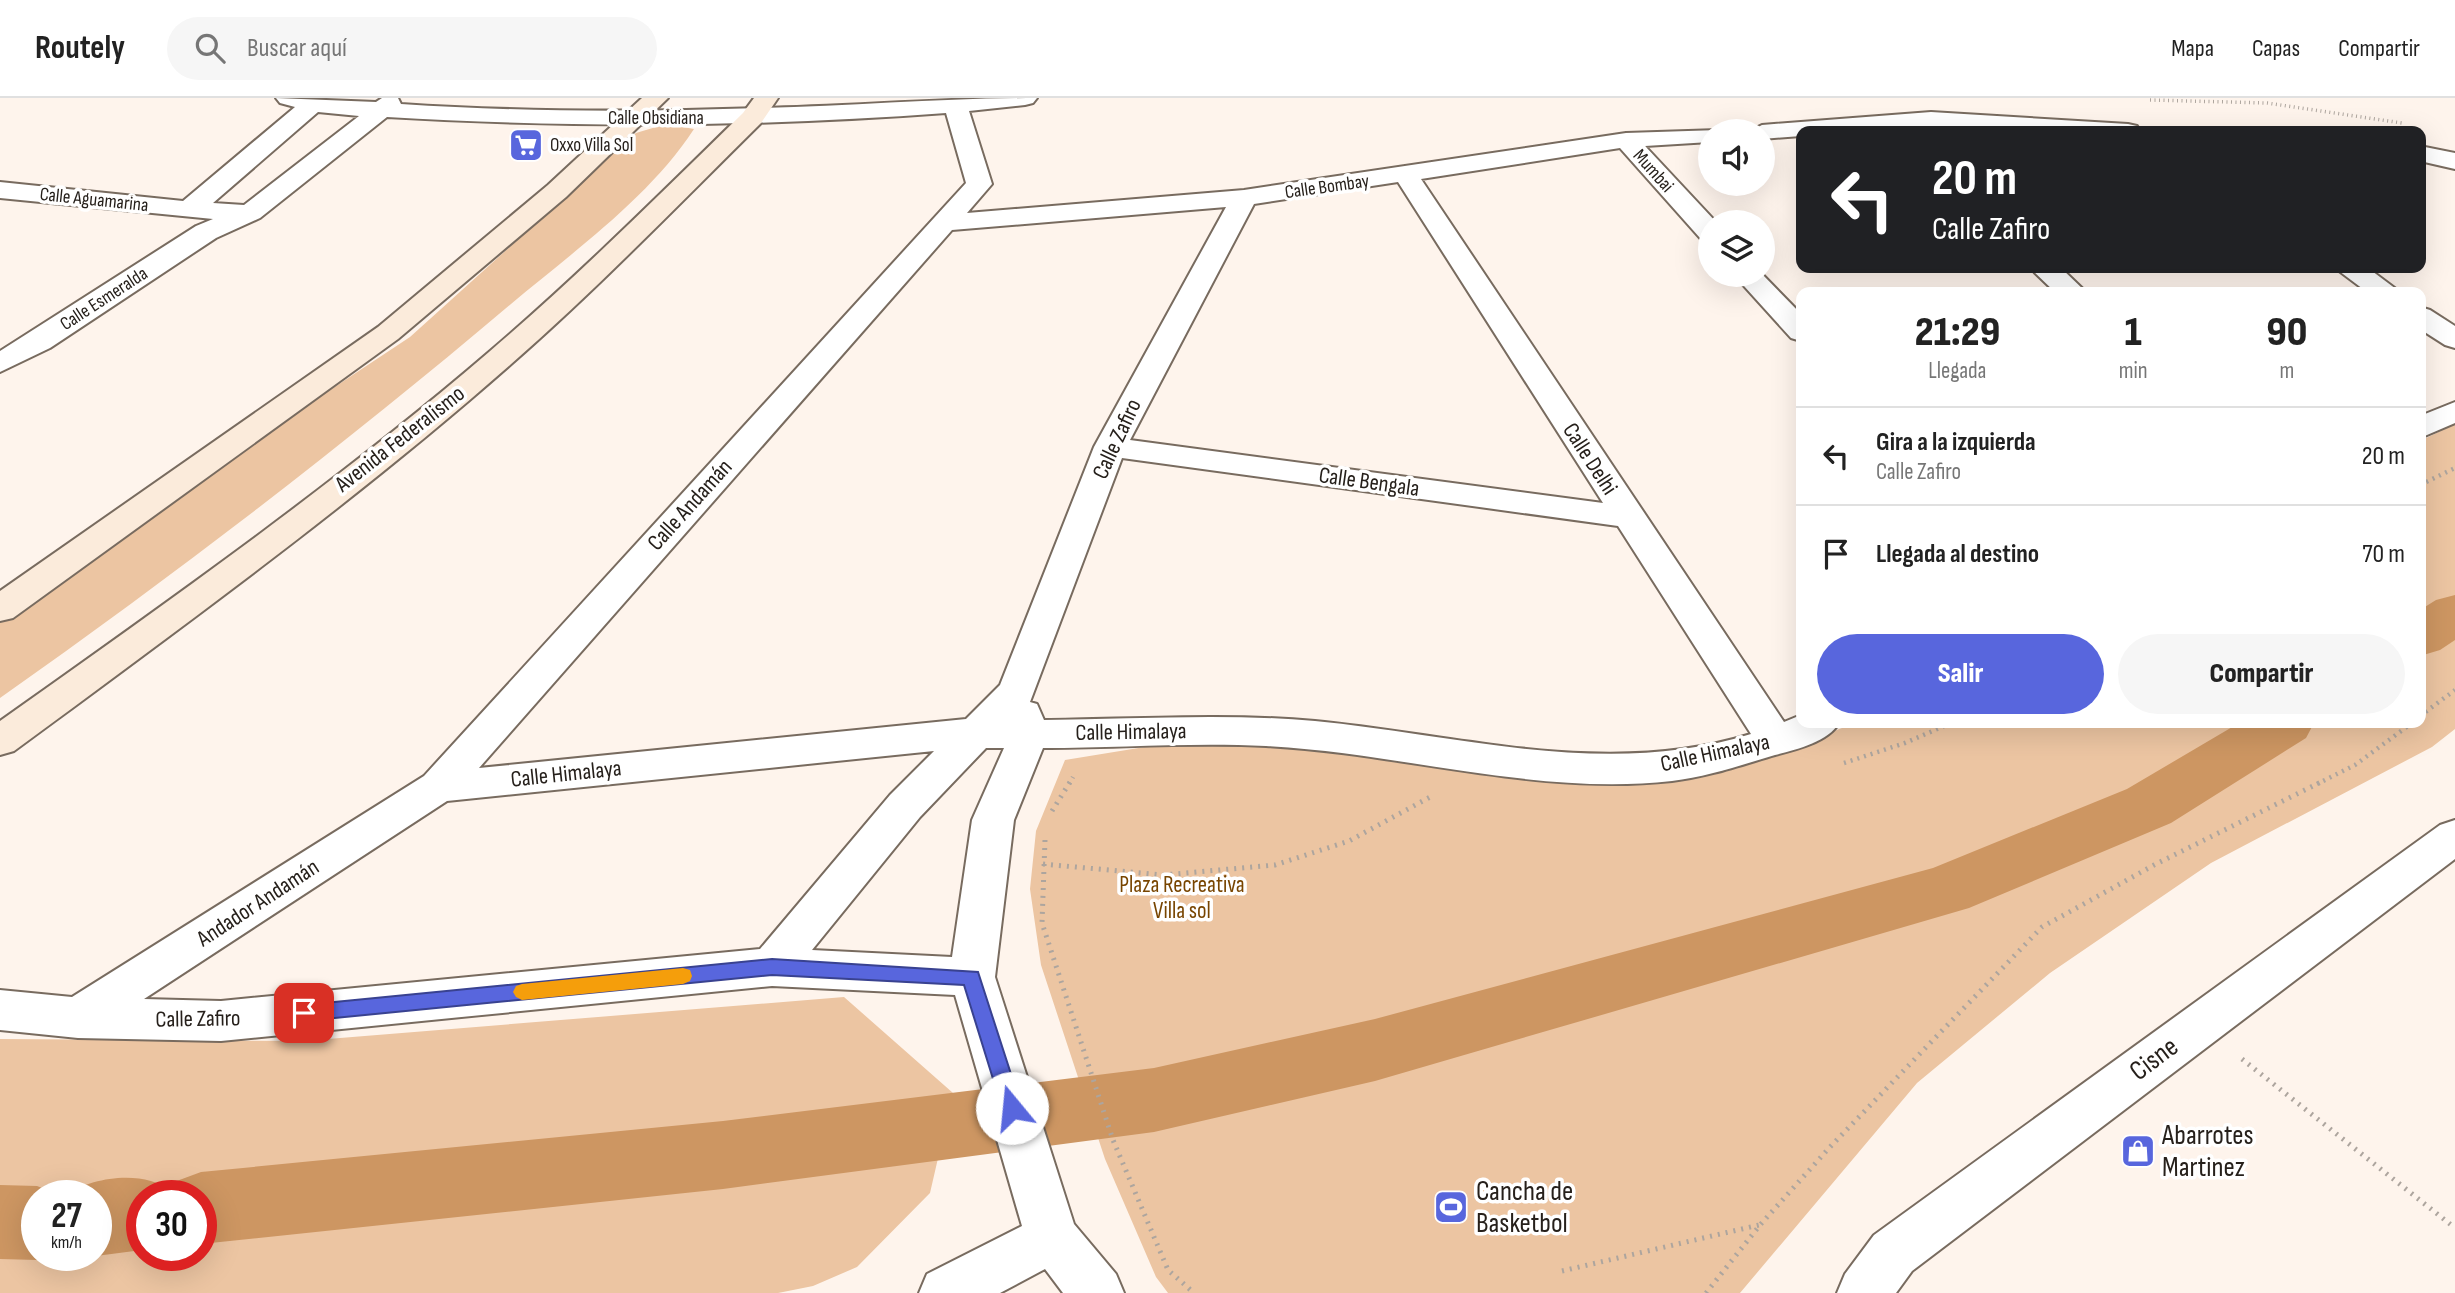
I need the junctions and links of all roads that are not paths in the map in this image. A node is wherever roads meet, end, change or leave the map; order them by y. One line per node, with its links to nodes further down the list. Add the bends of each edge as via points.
1 (1023, 98): 4 (street, Calle Obsidiana)
2 (306, 101): 3 (street, Calle Obsidiana); 19 (street, Calle Esmeralda)
3 (389, 104): 5 (street, Calle Obsidiana, via 443,116); 19 (street, Calle Esmeralda, via 251,212)
4 (956, 106): 6 (street, Calle Obsidiana); 20 (street, Calle Andamán, via 979,184)
5 (647, 108): 6 (street, Calle Obsidiana); 36 (street, via 493,247 388,333)
6 (759, 108): 41 (street, Avenida Federalismo, via 636,234 463,390)
7 (1894, 126): 8 (street, via 1931,120)
8 (2038, 126)
9 (1796, 131): 10 (street)
10 (1775, 132)
11 (1698, 136): 12 (street, Calle Bombay)
12 (1626, 140): 15 (street, Calle Bombay); 18 (street, Mumbai)
13 (2426, 154): 14 (street)
14 (2455, 161)
15 (1406, 176): 17 (street, Calle Bombay); 35 (street, Calle Delhi)
16 (0, 190): 19 (street, Calle Aguamarina)
17 (1244, 198): 20 (street, Calle Bombay); 34 (street, Calle Zafiro)
18 (1698, 220)
19 (197, 221): 30 (street, Calle Esmeralda)
20 (943, 223): 43 (street, Calle Andamán)
21 (2050, 273): 24 (street)
22 (2357, 273): 25 (street)
23 (1759, 287): 27 (street)
24 (2066, 287)
25 (2378, 287)
26 (2426, 320): 29 (street)
27 (1796, 327)
28 (0, 338): 30 (street)
29 (2455, 339)
30 (39, 342): 31 (street, Calle Esmeralda)
31 (0, 363)
32 (2455, 411): 33 (street)
33 (2426, 426)
34 (1110, 447): 35 (street, Calle Bengala); 37 (street, Calle Zafiro)
35 (1627, 517): 42 (street, Calle Delhi)
36 (0, 609)
37 (1017, 692): 39 (street, Calle Zafiro); 40 (street)
38 (1807, 728): 42 (street, Calle Himalaya)
39 (974, 733): 40 (street, Calle Himalaya); 43 (street, Calle Himalaya); 45 (street, Calle Zafiro, via 905,806)
40 (1029, 735): 42 (street, Calle Himalaya, via 1120,730 1267,732 1613,770 1673,766); 46 (street, via 993,820)
41 (0, 741)
42 (1776, 741)
43 (438, 788): 48 (street, Andador Andamán)
44 (2455, 836): 52 (street, Cisne, via 1893,1253)
45 (772, 967): 46 (street, Calle Zafiro); 48 (street, Calle Zafiro, via 221,1021)
46 (972, 977): 49 (street)
47 (0, 1010): 48 (street, Calle Zafiro)
48 (78, 1018)
49 (1052, 1238): 50 (street); 51 (street)
50 (946, 1293)
51 (1097, 1293)
52 (1864, 1293)

